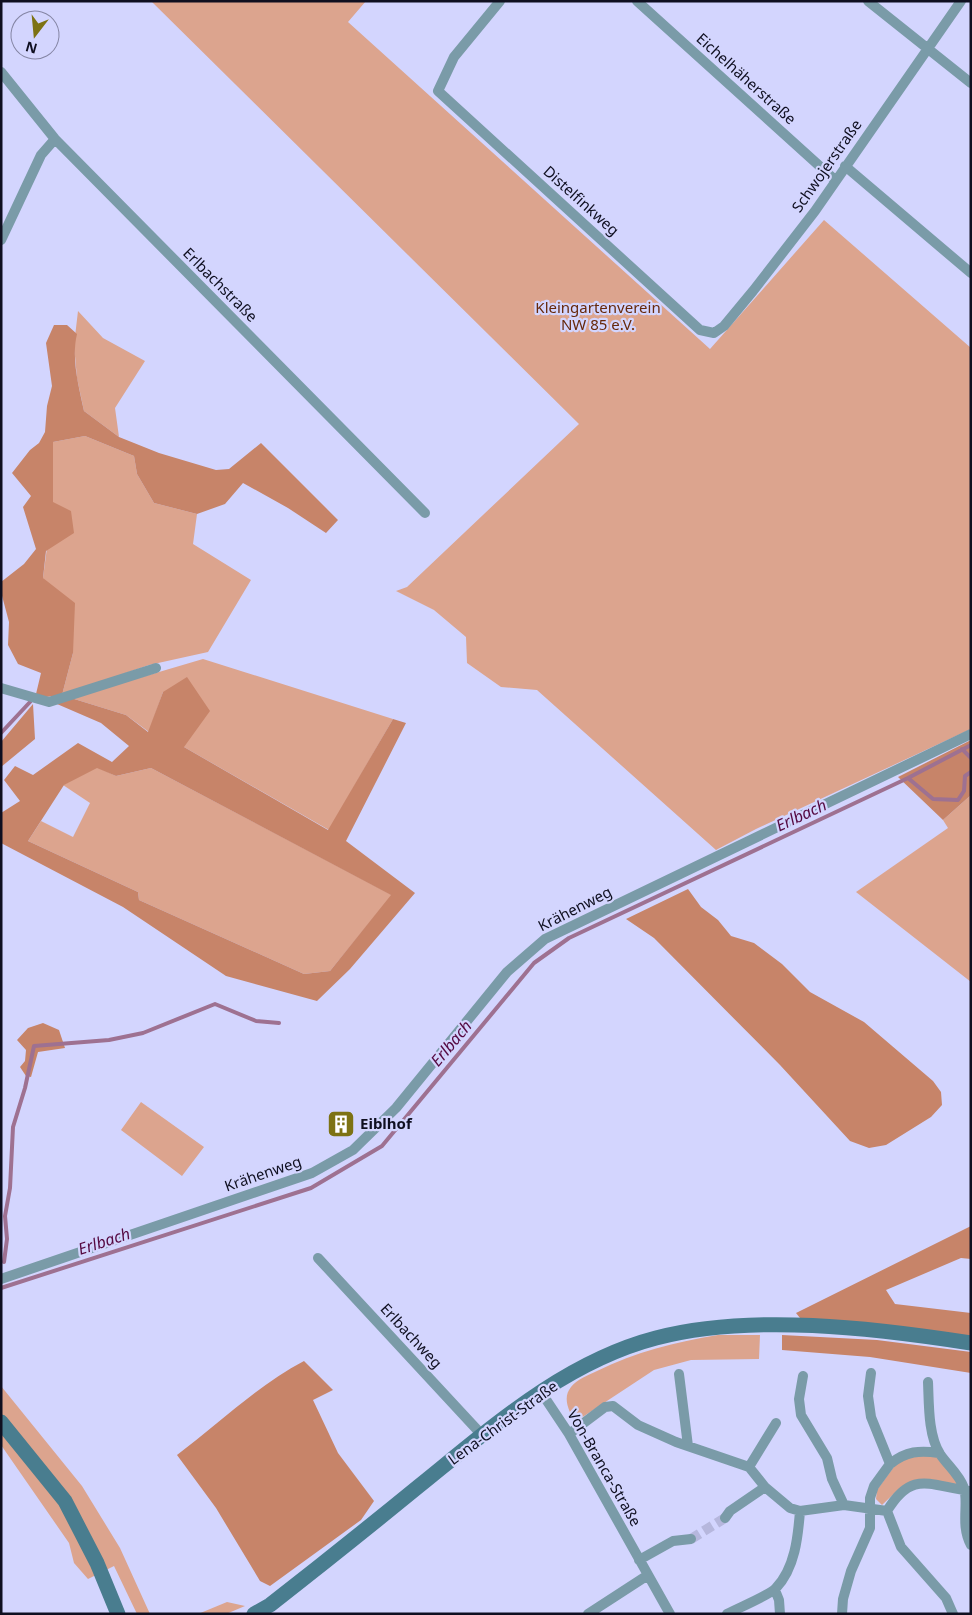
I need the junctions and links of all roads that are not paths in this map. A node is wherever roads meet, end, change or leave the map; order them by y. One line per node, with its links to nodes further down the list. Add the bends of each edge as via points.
1 (500, 1): 13 (street, Distelfinkweg, via 454,57 438,91)
2 (637, 1): 10 (street, Eichelhäherstraße)
3 (868, 1): 5 (street)
4 (961, 1): 5 (street, Schwojerstraße)
5 (928, 50): 7 (street); 9 (street, Schwojerstraße)
6 (1, 72): 8 (street, Erlbachstraße)
7 (971, 83)
8 (54, 139): 11 (street, via 41,155); 14 (street, Erlbachstraße)
9 (845, 166): 10 (street, Schwojerstraße); 12 (street)
10 (835, 180): 13 (street, Schwojerstraße, via 815,211 736,312 714,333)
11 (1, 240)
12 (971, 273)
13 (705, 332)
14 (425, 513)
15 (156, 668): 16 (street, via 49,702)
16 (1, 688)
17 (971, 734): 19 (street, Krähenweg, via 545,939 507,972 396,1108 354,1150 312,1173)
18 (318, 1258): 29 (street, Erlbachweg)
19 (1, 1279)
20 (971, 1343): 25 (street, Lena-Christ-Straße, via 844,1327 725,1325 655,1338 593,1362)
21 (679, 1374): 30 (street)
22 (871, 1374): 32 (street, via 868,1396 871,1416)
23 (803, 1376): 36 (street, via 801,1415 827,1458 832,1479)
24 (928, 1382): 31 (street, via 930,1416)
25 (541, 1392): 28 (street, Von-Branca-Straße); 29 (street, Lena-Christ-Straße)
26 (1, 1422): 46 (street, via 65,1501)
27 (776, 1423): 33 (street)
28 (570, 1434): 30 (street, via 605,1407 613,1406 638,1425); 43 (street, Von-Branca-Straße)
29 (482, 1435): 47 (street, Lena-Christ-Straße, via 343,1548)
30 (688, 1446): 33 (street)
31 (939, 1453): 32 (street, via 921,1450 901,1455); 35 (street)
32 (890, 1464): 37 (street, via 874,1486)
33 (749, 1467): 34 (street)
34 (765, 1487): 38 (street, via 783,1504); 40 (street, via 730,1510)
35 (968, 1491): 39 (street, via 918,1483 904,1488); 42 (street, via 963,1515)
36 (844, 1504): 37 (street); 38 (street)
37 (871, 1509): 39 (street); 52 (street, via 870,1528 851,1570)
38 (800, 1511): 45 (street, via 796,1548)
39 (887, 1511): 53 (street, via 901,1547 946,1598)
40 (725, 1518)
41 (691, 1539): 43 (street, via 672,1541)
42 (971, 1545)
43 (639, 1560): 44 (street, Von-Branca-Straße)
44 (648, 1575): 48 (street); 49 (street, Von-Branca-Straße)
45 (775, 1590): 50 (street); 51 (street)
46 (118, 1612)
47 (254, 1614)
48 (588, 1614)
49 (670, 1614)
50 (727, 1614)
51 (780, 1614)
52 (842, 1614)
53 (953, 1614)

